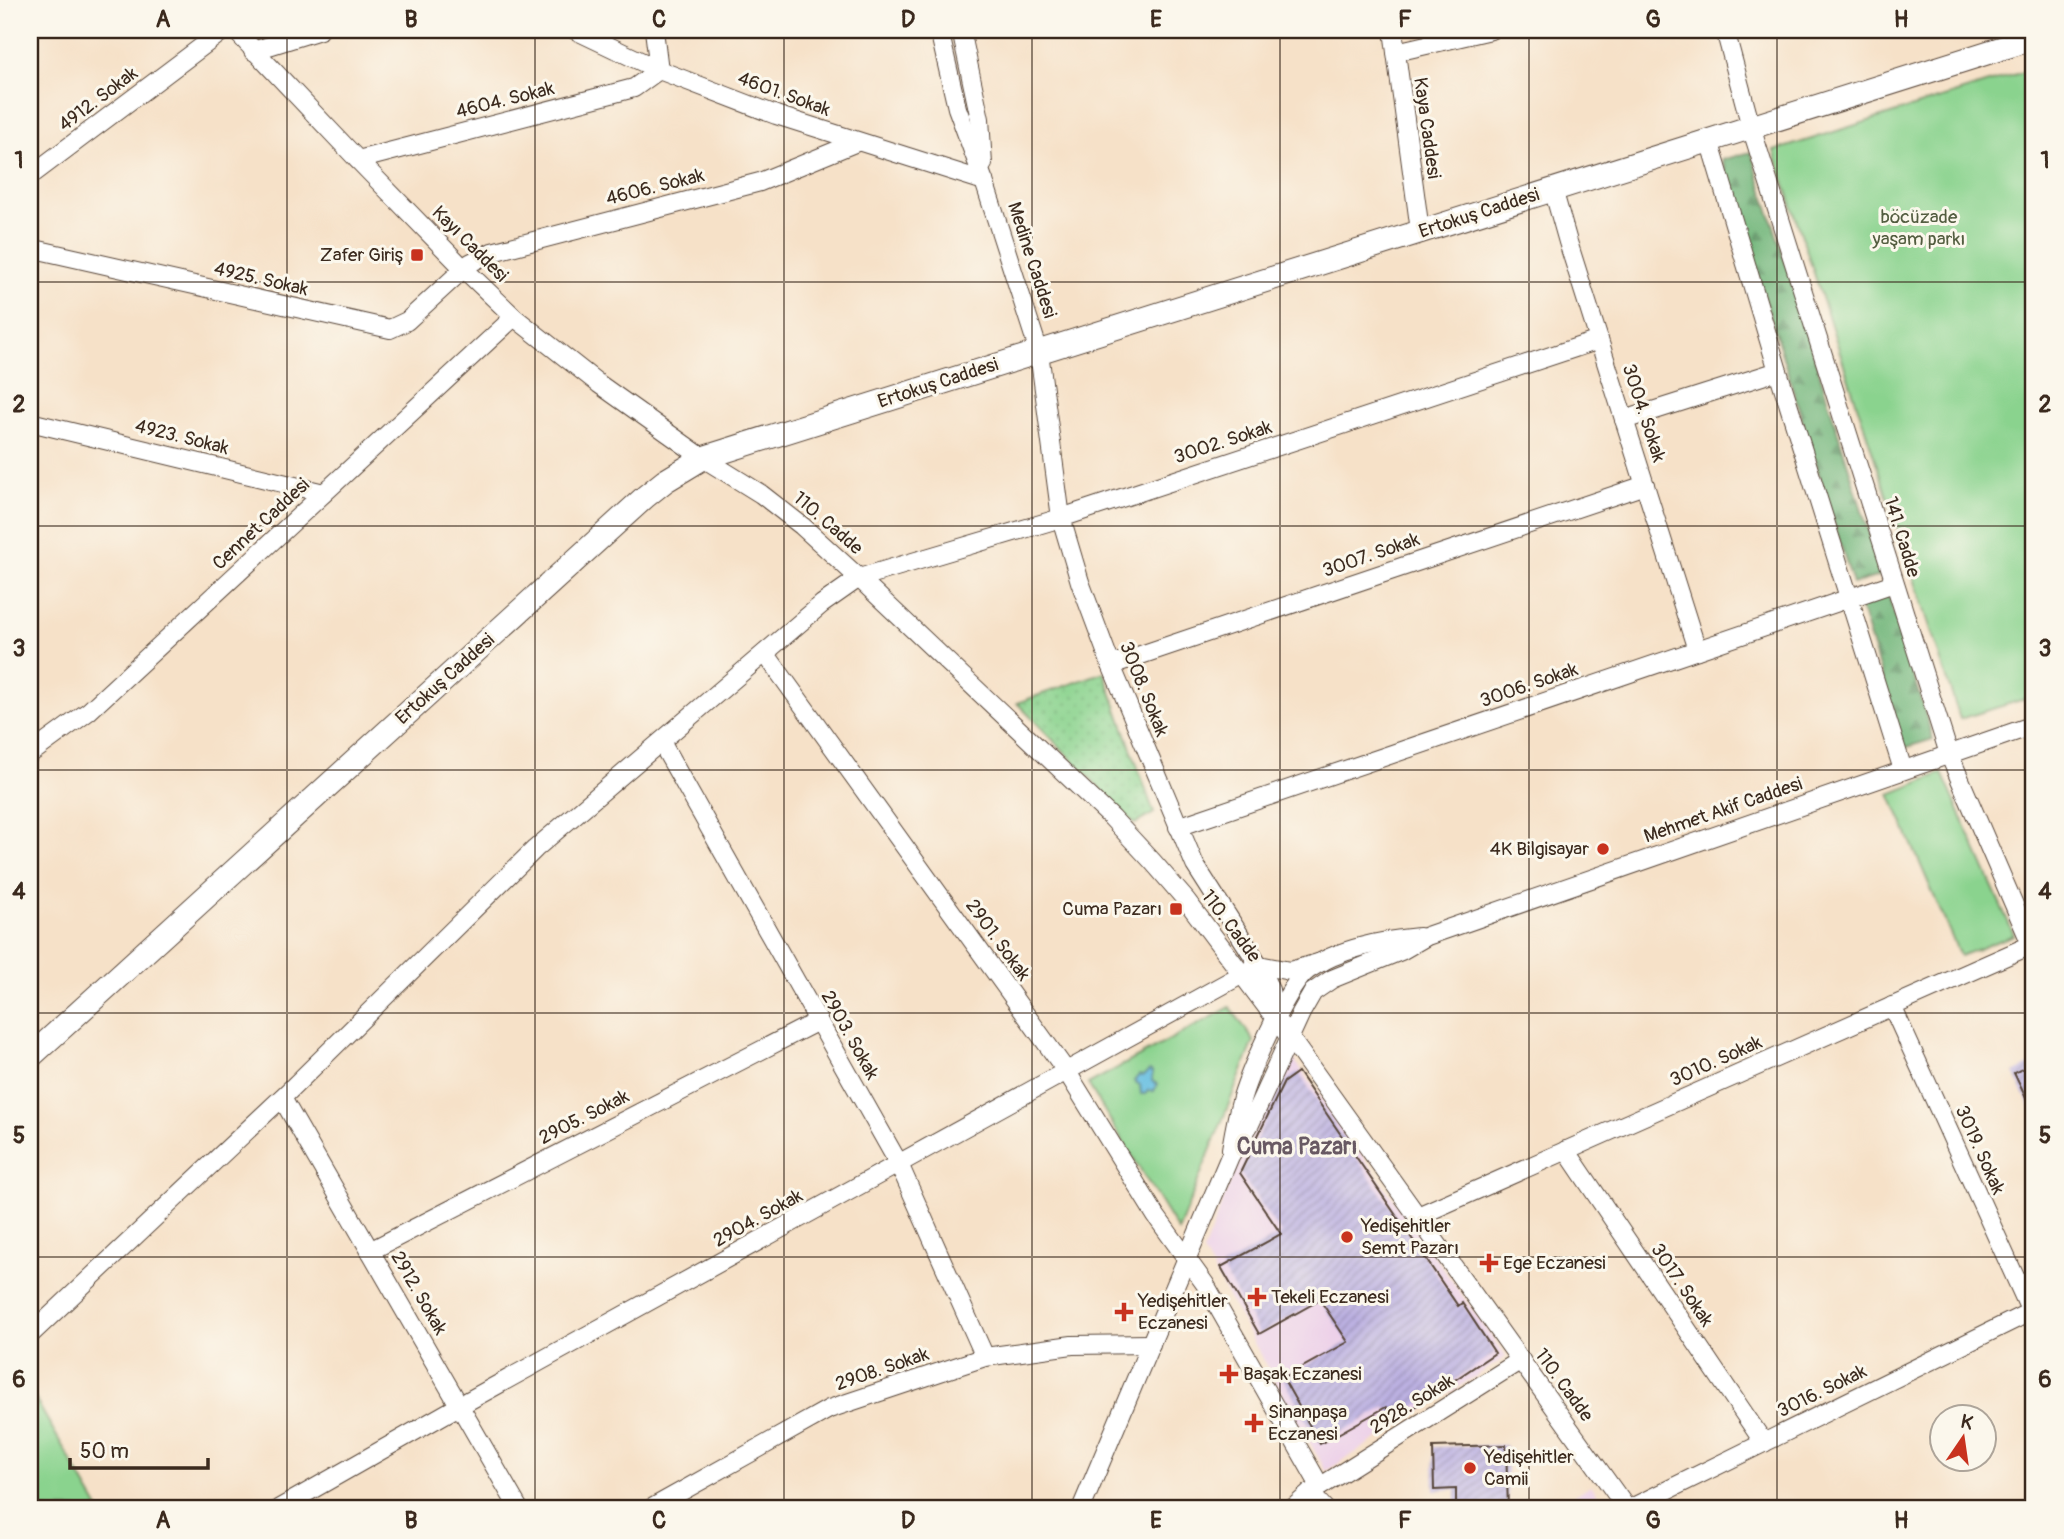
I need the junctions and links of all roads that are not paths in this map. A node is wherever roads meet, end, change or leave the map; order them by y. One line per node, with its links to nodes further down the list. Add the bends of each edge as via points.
1 (224, 30): 19 (street, 4912. Sokak)
2 (235, 30): 12 (street, Kayı Caddesi)
3 (320, 30): 12 (street)
4 (575, 30): 14 (street, 4601. Sokak)
5 (654, 30): 14 (street)
6 (939, 30): 20 (street, Medine Caddesi, via 957,108)
7 (961, 30): 20 (street, Medine Caddesi, via 980,119)
8 (1393, 30): 13 (street, Kaya Caddesi)
9 (1491, 30): 13 (street)
10 (1724, 30): 15 (street, 141. Cadde)
11 (2034, 38): 15 (main road, Ertokuş Caddesi)
12 (253, 51): 18 (street, Kayı Caddesi)
13 (1396, 52): 22 (street, Kaya Caddesi)
14 (659, 70): 17 (street, 4601. Sokak); 18 (street, 4604. Sokak, via 624,92)
15 (1751, 127): 16 (main road, Ertokuş Caddesi); 36 (street, 141. Cadde)
16 (1709, 140): 21 (main road, Ertokuş Caddesi); 28 (street)
17 (857, 142): 20 (street, 4601. Sokak); 24 (street, 4606. Sokak, via 760,182 512,246)
18 (358, 160): 24 (street, Kayı Caddesi)
19 (30, 176)
20 (984, 181): 27 (street, Medine Caddesi)
21 (1553, 189): 22 (main road, Ertokuş Caddesi); 26 (street, 3004. Sokak)
22 (1420, 231): 27 (main road, Ertokuş Caddesi)
23 (30, 248): 24 (street, 4925. Sokak, via 390,329 407,321)
24 (463, 268): 25 (street, Kayı Caddesi)
25 (514, 317): 31 (street, Kayı Caddesi); 33 (street, Cennet Caddesi)
26 (1599, 340): 29 (street, 3004. Sokak); 34 (street, 3002. Sokak)
27 (1039, 352): 31 (main road, Ertokuş Caddesi); 34 (street, 3008. Sokak)
28 (1778, 371): 29 (street); 37 (street)
29 (1625, 420): 32 (street, 3004. Sokak)
30 (30, 422): 33 (street, 4923. Sokak)
31 (703, 458): 35 (street, 110. Cadde, via 771,502); 56 (main road, Ertokuş Caddesi, via 645,497)
32 (1645, 485): 38 (street, 3004. Sokak); 40 (street, 3007. Sokak)
33 (324, 493): 43 (street, Cennet Caddesi, via 89,711)
34 (1061, 518): 35 (street, 3002. Sokak); 40 (street, 3008. Sokak)
35 (859, 578): 39 (street, 3002. Sokak); 51 (street, 110. Cadde, via 1112,818 1186,900)
36 (1894, 583): 37 (street, 3006. Sokak); 44 (street, 141. Cadde)
37 (1849, 598): 38 (street, 3006. Sokak); 45 (street)
38 (1698, 650): 46 (street, 3006. Sokak)
39 (765, 653): 42 (street, 3002. Sokak); 57 (street, 2901. Sokak)
40 (1111, 664): 46 (street, 3008. Sokak)
41 (2034, 726): 44 (street, Mehmet Akif Caddesi)
42 (661, 742): 54 (street, 2903. Sokak); 58 (street, 3002. Sokak, via 536,849)
43 (30, 754)
44 (1949, 754): 45 (street, Mehmet Akif Caddesi); 48 (street, 141. Cadde)
45 (1903, 770): 47 (street, Mehmet Akif Caddesi)
46 (1178, 827): 50 (street, 3008. Sokak, via 1200,875)
47 (1427, 936): 49 (street, Mehmet Akif Caddesi, via 1369,944); 55 (street, Mehmet Akif Caddesi, via 1322,984 1307,1002)
48 (2033, 948): 52 (street, 3010. Sokak)
49 (1322, 962): 50 (street, via 1290,971); 53 (street, Mehmet Akif Caddesi, via 1293,985)
50 (1259, 965): 51 (street, 2904. Sokak); 53 (street, 3008. Sokak)
51 (1243, 975): 53 (street, 110. Cadde); 57 (street, 2904. Sokak)
52 (1892, 1006): 59 (street, 3010. Sokak); 65 (street, 3019. Sokak)
53 (1276, 1019): 55 (street, 110. Cadde); 60 (street, Mehmet Akif Caddesi, via 1243,1093)
54 (818, 1021): 61 (street, 2903. Sokak); 63 (street, 2905. Sokak)
55 (1290, 1038): 60 (street, Mehmet Akif Caddesi); 62 (street, 110. Cadde)
56 (30, 1057)
57 (1067, 1072): 61 (street, 2904. Sokak); 64 (street, 2901. Sokak)
58 (282, 1098): 63 (street, 2912. Sokak); 66 (street, 3002. Sokak)
59 (1566, 1150): 62 (street, 3010. Sokak); 71 (street, 3017. Sokak)
60 (1230, 1156): 64 (street, Mehmet Akif Caddesi)
61 (899, 1164): 68 (street, 2903. Sokak); 70 (street, 2904. Sokak)
62 (1418, 1216): 69 (street, 110. Cadde)
63 (370, 1251): 70 (street, 2912. Sokak)
64 (1187, 1258): 67 (street, Mehmet Akif Caddesi); 72 (street, 2901. Sokak, via 1223,1314)
65 (2033, 1311): 71 (street, 3016. Sokak)
66 (30, 1335)
67 (1151, 1344): 68 (street, 2908. Sokak, via 1072,1345); 76 (street, Mehmet Akif Caddesi)
68 (985, 1357): 75 (street, 2908. Sokak, via 829,1409)
69 (1521, 1360): 72 (street, 2928. Sokak); 79 (street, 110. Cadde)
70 (459, 1406): 73 (street, 2904. Sokak); 74 (street, 2912. Sokak)
71 (1764, 1443): 79 (street, 3016. Sokak)
72 (1315, 1489): 77 (street, 2928. Sokak); 78 (street, 2901. Sokak)
73 (278, 1509)
74 (519, 1509)
75 (650, 1509)
76 (1081, 1509)
77 (1292, 1509)
78 (1325, 1509)
79 (1628, 1509)

